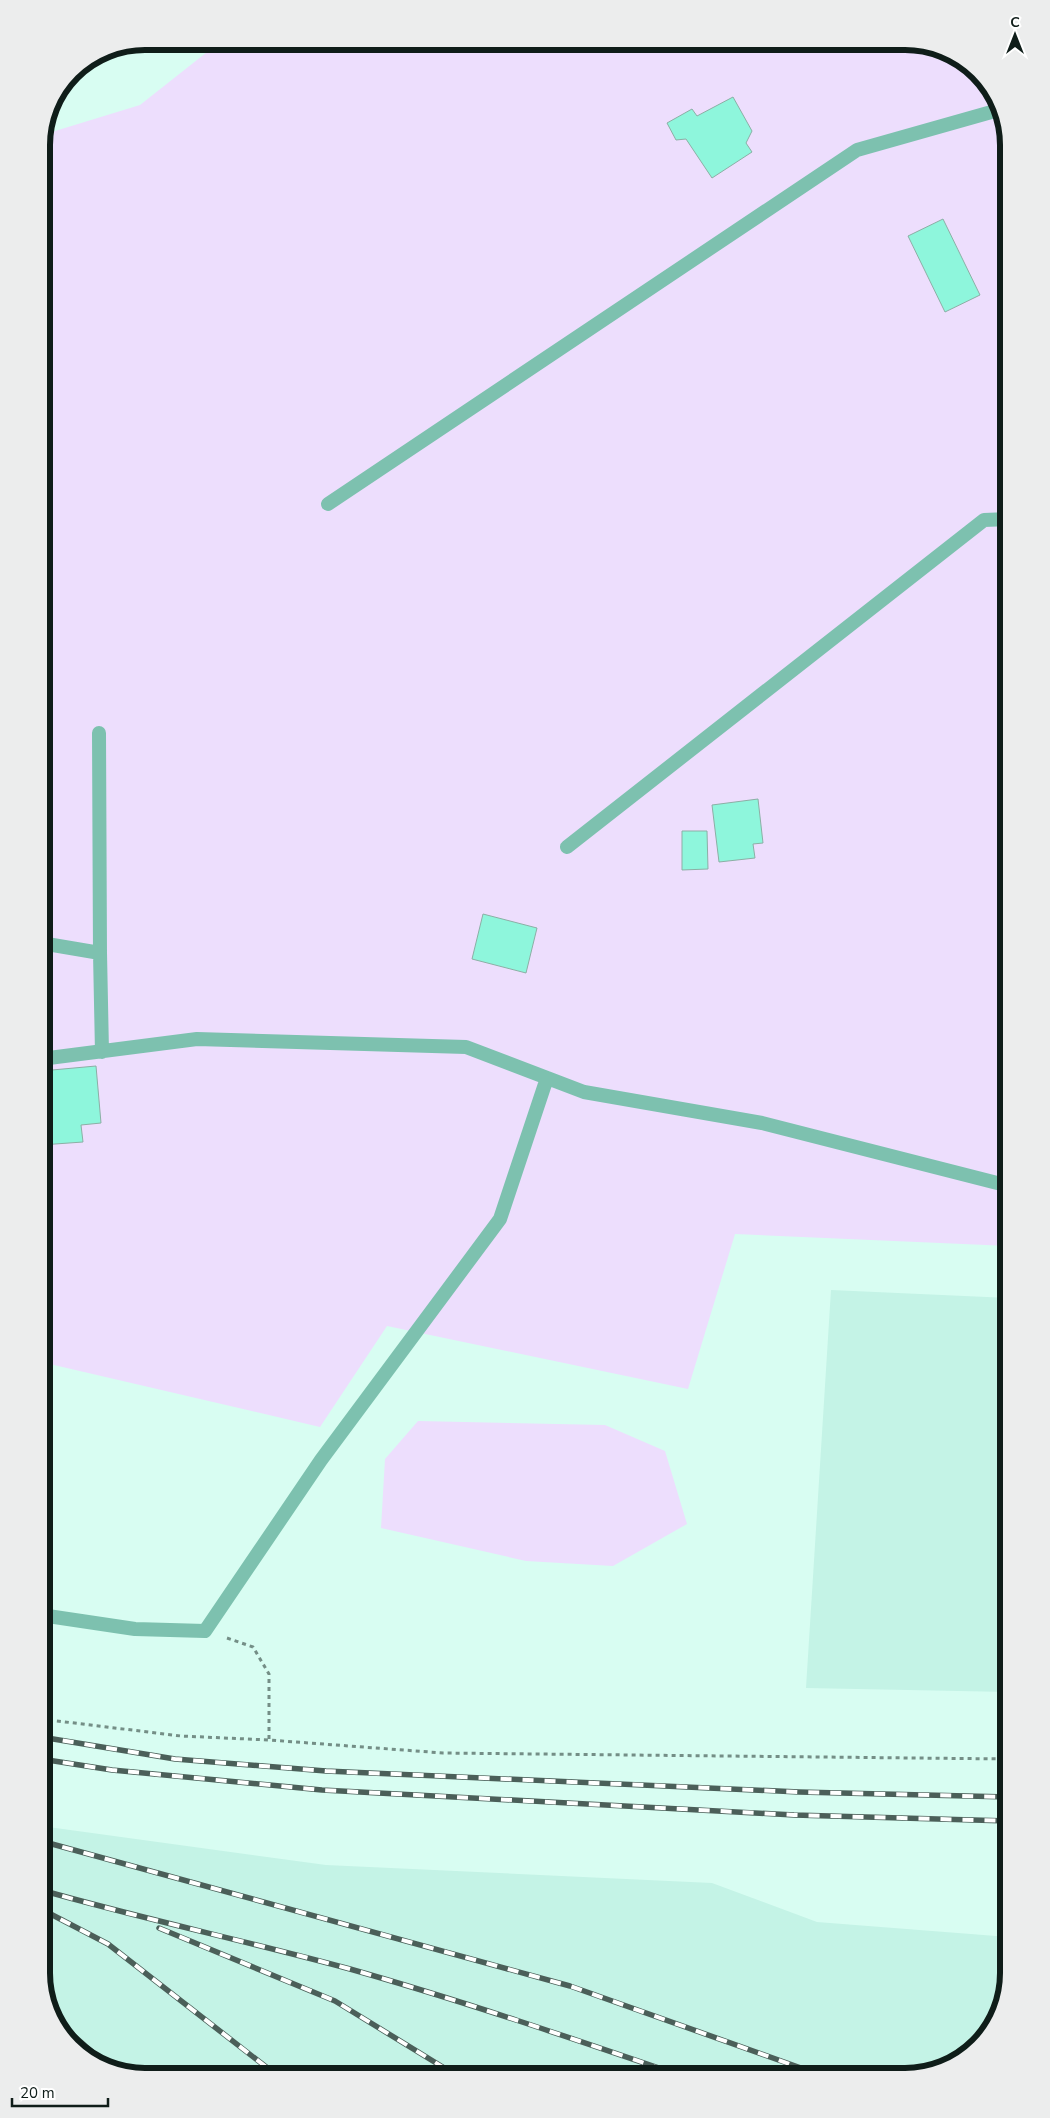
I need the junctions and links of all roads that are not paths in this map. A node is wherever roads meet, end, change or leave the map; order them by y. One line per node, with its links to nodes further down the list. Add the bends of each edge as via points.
1 (994, 110): 2 (lane, via 857,150)
2 (328, 504)
3 (1000, 519): 5 (lane, via 984,520)
4 (99, 733): 7 (lane)
5 (567, 847)
6 (50, 945): 7 (lane)
7 (100, 953): 8 (lane)
8 (102, 1052): 9 (lane); 10 (lane, via 197,1039 466,1047)
9 (50, 1058)
10 (547, 1078): 11 (lane, via 584,1092 762,1123); 12 (lane, via 500,1219 320,1460 205,1631 135,1629)
11 (1000, 1184)
12 (50, 1616)

